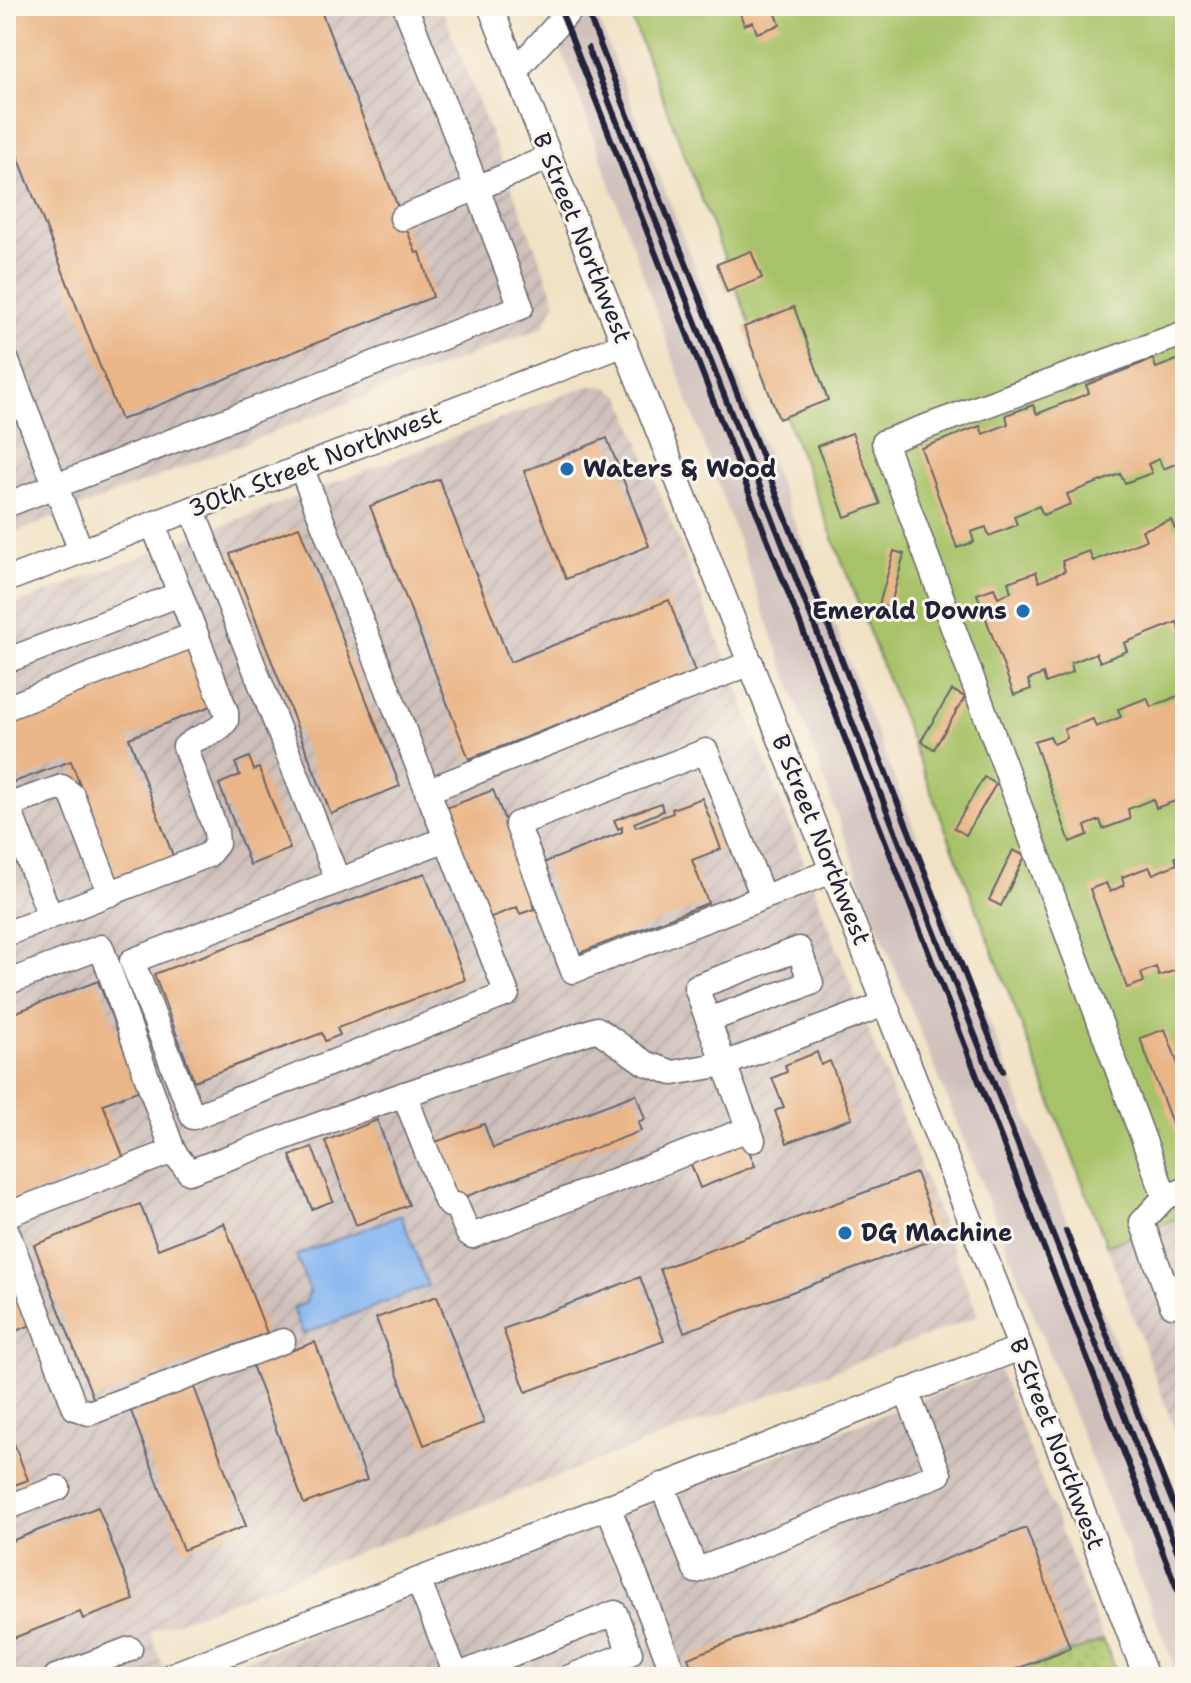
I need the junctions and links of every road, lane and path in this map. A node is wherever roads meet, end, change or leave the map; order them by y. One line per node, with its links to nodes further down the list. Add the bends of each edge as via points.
1 (405, 6): 6 (street)
2 (490, 6): 4 (street, B Street Northwest)
3 (574, 6): 4 (street)
4 (515, 71): 5 (street, B Street Northwest)
5 (550, 157): 6 (street); 9 (street, B Street Northwest)
6 (477, 188): 7 (street); 12 (street, via 521,307)
7 (402, 218)
8 (1185, 333): 38 (street, via 884,442)
9 (625, 344): 11 (street, 30th Street Northwest); 21 (street, B Street Northwest)
10 (6, 359): 12 (street)
11 (301, 467): 14 (street, 30th Street Northwest); 23 (street)
12 (56, 485): 13 (street); 16 (street)
13 (6, 505)
14 (192, 509): 15 (street, 30th Street Northwest); 27 (street)
15 (153, 524): 16 (street, 30th Street Northwest); 18 (street)
16 (81, 551): 17 (street, 30th Street Northwest)
17 (6, 580)
18 (180, 594): 19 (street); 20 (street)
19 (196, 634): 22 (street); 28 (street, via 226,721 185,747 217,844 208,855)
20 (6, 661)
21 (751, 663): 23 (street); 26 (street, B Street Northwest)
22 (6, 708)
23 (427, 791): 25 (street)
24 (7, 806): 28 (street, via 62,787 72,795); 30 (street)
25 (446, 839): 27 (street); 27 (street, via 507,994 193,1117 132,961)
26 (832, 871): 29 (street); 33 (street, B Street Northwest)
27 (338, 881)
28 (110, 894): 30 (street)
29 (763, 897): 29 (street, via 573,971 517,824 706,751)
30 (50, 916): 31 (street)
31 (6, 934)
32 (6, 983): 37 (street, via 101,947)
33 (885, 1004): 35 (street); 43 (street, B Street Northwest)
34 (708, 1020): 35 (street)
35 (724, 1064): 36 (street, via 673,1073 645,1063 597,1029); 36 (street, via 751,1134 472,1236 456,1205 446,1201)
36 (404, 1094): 37 (street, via 189,1172)
37 (173, 1151): 39 (street)
38 (1177, 1198): 41 (street, via 1142,1222)
39 (6, 1215)
40 (6, 1229): 42 (street, via 75,1408 89,1413)
41 (1172, 1305)
42 (283, 1341)
43 (1020, 1348): 44 (street); 56 (street, B Street Northwest)
44 (906, 1391): 45 (street); 45 (street, via 939,1474 696,1571)
45 (662, 1485): 47 (street)
46 (58, 1488): 48 (street)
47 (608, 1506): 49 (street); 55 (street)
48 (6, 1508)
49 (418, 1580): 51 (street); 53 (street)
50 (130, 1649): 52 (street)
51 (172, 1675)
52 (56, 1677)
53 (456, 1677): 54 (street, via 615,1613 630,1653)
54 (570, 1677)
55 (675, 1677)
56 (1146, 1677)

